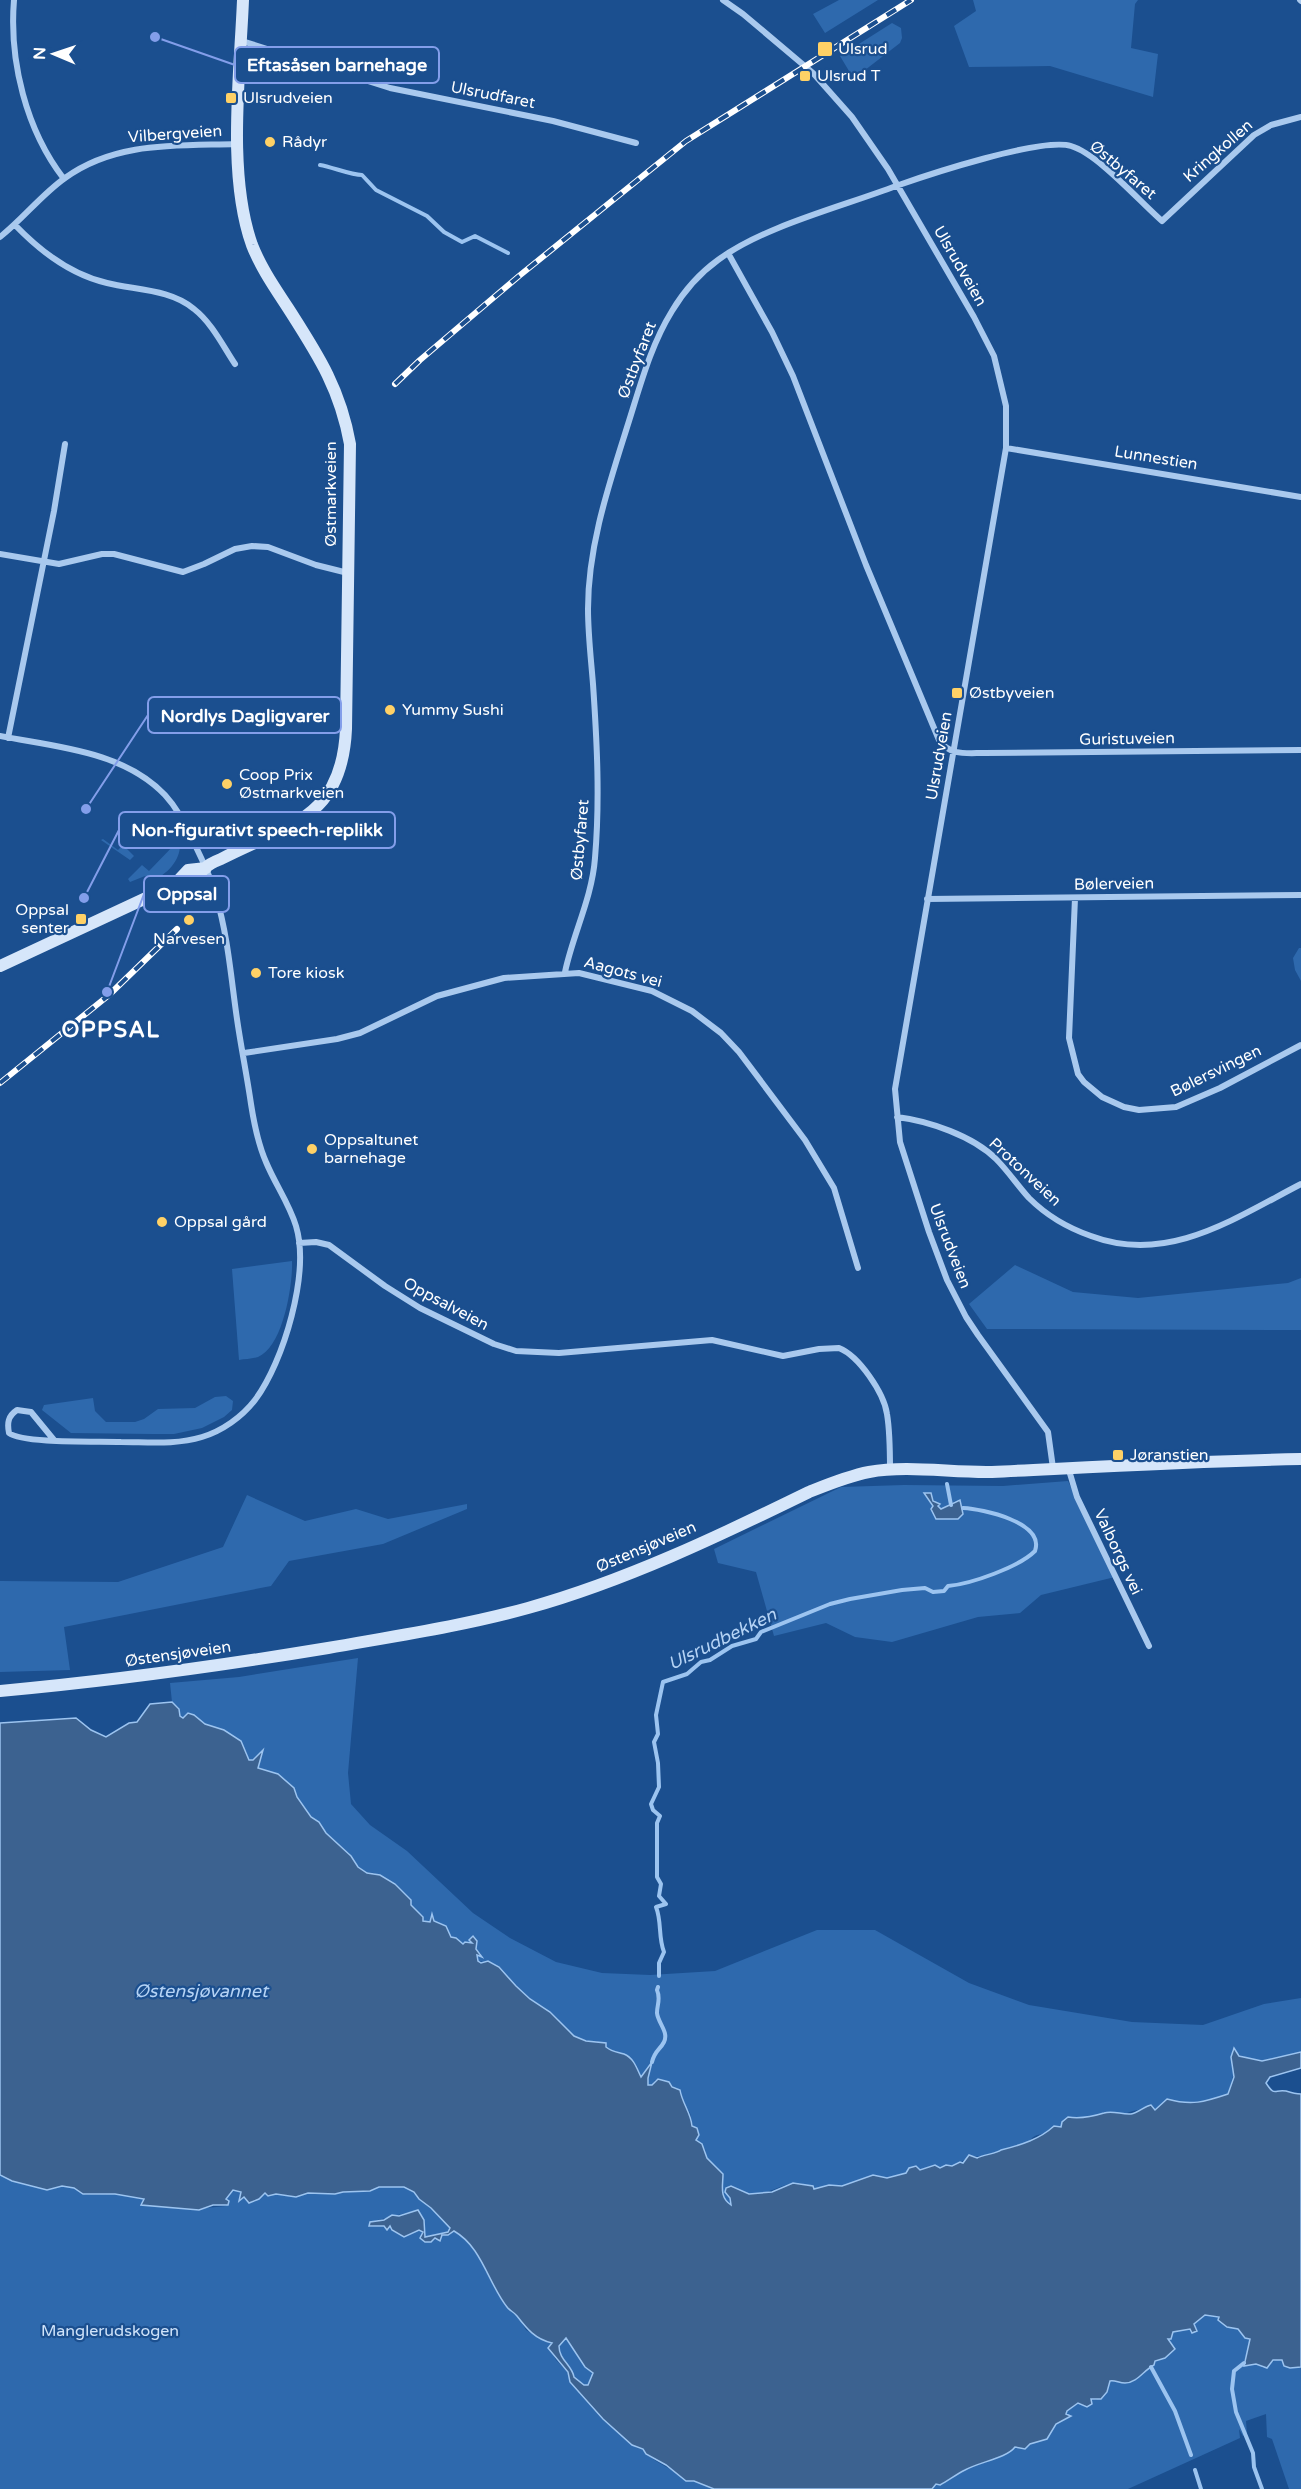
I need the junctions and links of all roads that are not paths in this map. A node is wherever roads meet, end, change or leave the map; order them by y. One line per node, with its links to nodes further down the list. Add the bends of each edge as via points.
1 (14, 0): 8 (street, via 15,47 25,100 39,140)
2 (243, 0): 4 (main road, Østmarkveien)
3 (723, 0): 9 (street, Ulsrudveien, via 813,73 852,117)
4 (242, 41): 6 (street, Ulsrudfaret, via 390,88 553,121); 7 (main road, Østmarkveien)
5 (1301, 117): 10 (street, Kringkollen, via 1270,125 1254,135)
6 (636, 143)
7 (238, 144): 8 (street, Vilbergveien, via 133,149 93,161); 20 (main road, Østmarkveien, via 242,206 252,244 331,380 345,419 350,444)
8 (64, 179): 11 (street, Vilbergveien)
9 (898, 186): 10 (street, Østbyfaret, via 970,163 1060,144 1080,150 1096,161); 13 (street, Østbyfaret, via 750,240); 16 (street, Ulsrudveien, via 994,356 1006,406)
10 (1162, 221)
11 (15, 225): 12 (street, Vilbergveien); 14 (street, via 74,271 106,283 164,294 187,304 203,318)
12 (0, 237)
13 (728, 253): 24 (street, via 793,376 939,740); 30 (street, Østbyfaret, via 686,291 661,330 600,518 590,569 588,609 598,784 595,859)
14 (235, 364)
15 (65, 444): 19 (street)
16 (1006, 448): 17 (street, Lunnestien); 24 (street, Ulsrudveien)
17 (1301, 497)
18 (0, 554): 19 (street)
19 (44, 563): 20 (street, via 66,564 114,554 183,572 235,549 252,546 283,550 316,565); 22 (street)
20 (348, 573): 25 (main road, Østmarkveien, via 345,752 335,784 328,797 305,818)
21 (0, 736): 22 (street)
22 (8, 738): 25 (street, via 95,755 149,780 178,813)
23 (1301, 750): 24 (street, Guristuveien)
24 (953, 753): 28 (street, Ulsrudveien)
25 (206, 868): 29 (main road, Østmarkveien, via 188,870 174,885); 32 (street, via 220,913)
26 (1301, 895): 27 (street, Bølerveien)
27 (1075, 898): 28 (street, Bølerveien); 31 (street, Bølersvingen, via 1069,1038 1078,1074 1102,1097 1139,1110 1176,1107)
28 (927, 899): 33 (street, Ulsrudveien, via 896,1076)
29 (0, 966)
30 (565, 972): 32 (street, Aagots vei, via 504,978 471,986 427,1000 337,1039); 36 (street, Aagots vei, via 652,991 692,1011 740,1052 827,1174)
31 (1301, 1045)
32 (244, 1053): 35 (street, via 256,1131 265,1161 288,1205)
33 (897, 1117): 34 (street, Protonveien, via 926,1122 986,1150 1048,1215 1079,1232 1115,1244 1159,1245 1198,1236); 40 (street, Ulsrudveien, via 900,1142 952,1289 978,1335 1047,1429)
34 (1301, 1184)
35 (299, 1243): 37 (street, via 300,1273 290,1320 263,1387 235,1420 203,1437 180,1442); 41 (street, Oppsalveien, via 329,1245 420,1308 516,1352 559,1353 712,1340 783,1356 839,1348 862,1366 884,1403)
36 (858, 1268)
37 (54, 1440): 37 (street, via 28,1410 17,1410 9,1417 12,1436)
38 (1301, 1459): 39 (main road, Østensjøveien)
39 (1068, 1467): 40 (main road, Østensjøveien); 42 (street, Valborgs vei, via 1077,1497)
40 (1053, 1468): 41 (main road, Østensjøveien, via 981,1472)
41 (890, 1470): 43 (main road, Østensjøveien, via 837,1481 608,1582 529,1608 268,1658)
42 (1149, 1646)
43 (0, 1691)

